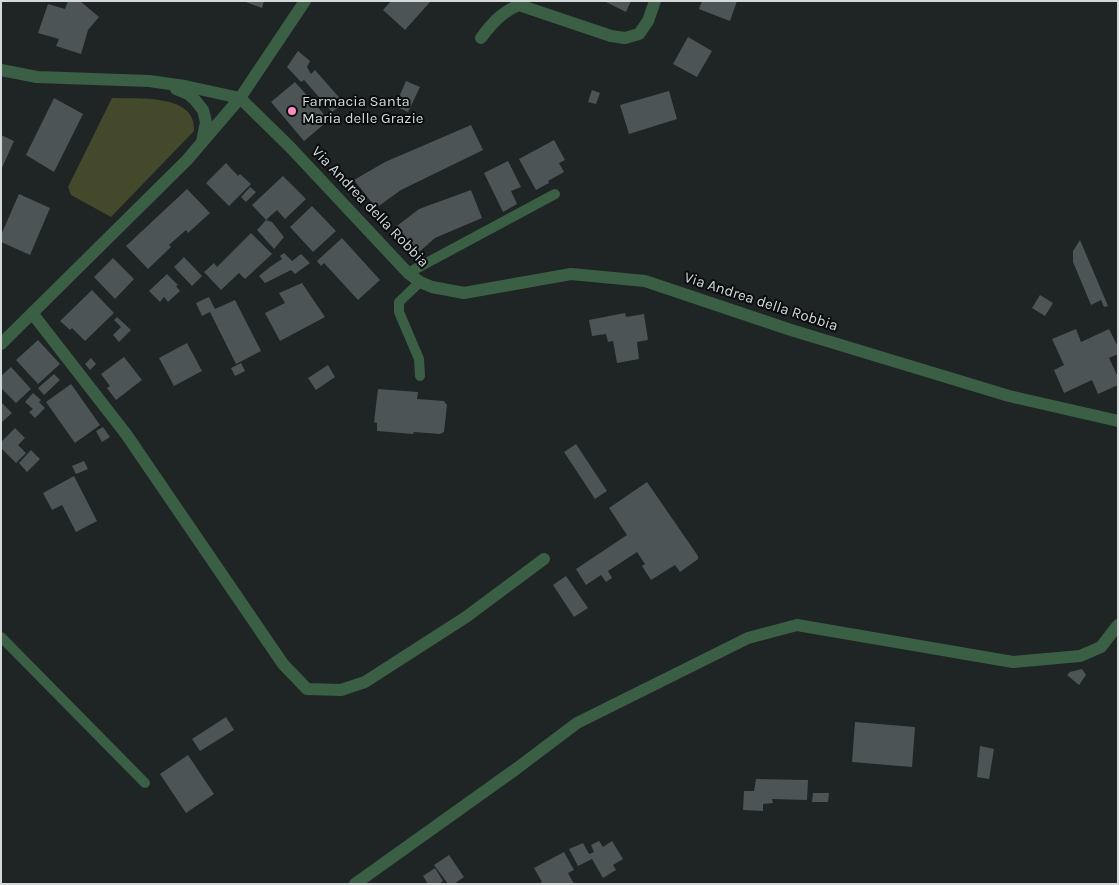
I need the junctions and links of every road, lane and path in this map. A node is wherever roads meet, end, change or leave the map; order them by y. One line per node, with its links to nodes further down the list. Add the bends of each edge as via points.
1 (305, 1): 6 (street)
2 (655, 1): 3 (street, via 639,34 625,38 519,5 506,10)
3 (481, 38)
4 (1, 70): 5 (street, via 37,77)
5 (165, 83): 6 (street); 7 (street, via 188,94 203,110 206,122)
6 (240, 98): 7 (street); 9 (street, Via Andrea della Robbia)
7 (202, 144): 11 (street)
8 (555, 194): 9 (lane)
9 (408, 274): 10 (street, Via Andrea della Robbia)
10 (420, 282): 13 (lane, via 399,302 399,312 419,360); 14 (street, Via Andrea della Robbia, via 464,293 570,274 645,281 791,330 1000,393)
11 (32, 313): 12 (street); 15 (street, via 126,434 283,664 307,689 341,690 365,682 466,617)
12 (1, 344)
13 (420, 376)
14 (1118, 421)
15 (544, 559)
16 (1118, 625): 19 (street, via 1101,646 1080,656 1012,662 796,625 748,638 577,723)
17 (1, 637): 18 (lane)
18 (145, 783)
19 (355, 884)

